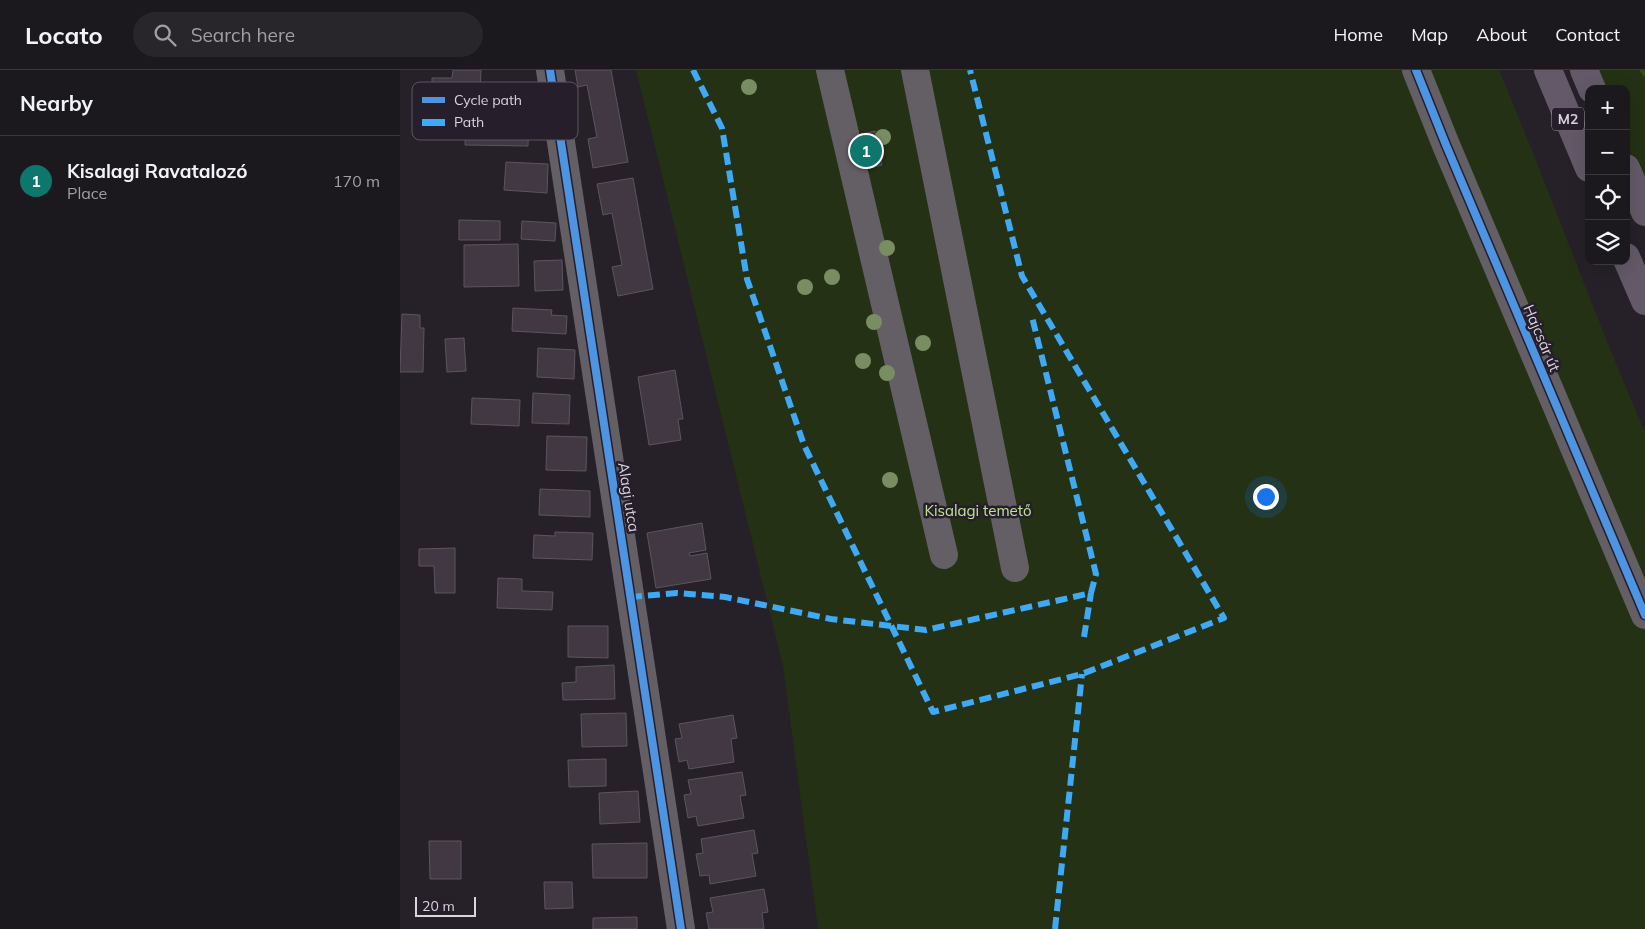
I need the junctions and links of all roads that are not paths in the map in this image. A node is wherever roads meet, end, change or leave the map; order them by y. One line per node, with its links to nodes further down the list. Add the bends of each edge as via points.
1 (830, 70): 13 (street)
2 (915, 70): 14 (street)
3 (1416, 70): 15 (street, Hajcsár út)
4 (1548, 70): 8 (highway, M2)
5 (1584, 70): 6 (highway, M2)
6 (1590, 85)
7 (561, 140): 16 (street, Alagi utca)
8 (1585, 158)
9 (1629, 175): 10 (highway)
10 (1645, 212)
11 (1629, 265): 12 (highway)
12 (1645, 301)
13 (944, 555)
14 (1015, 568)
15 (1645, 615)
16 (681, 929)

